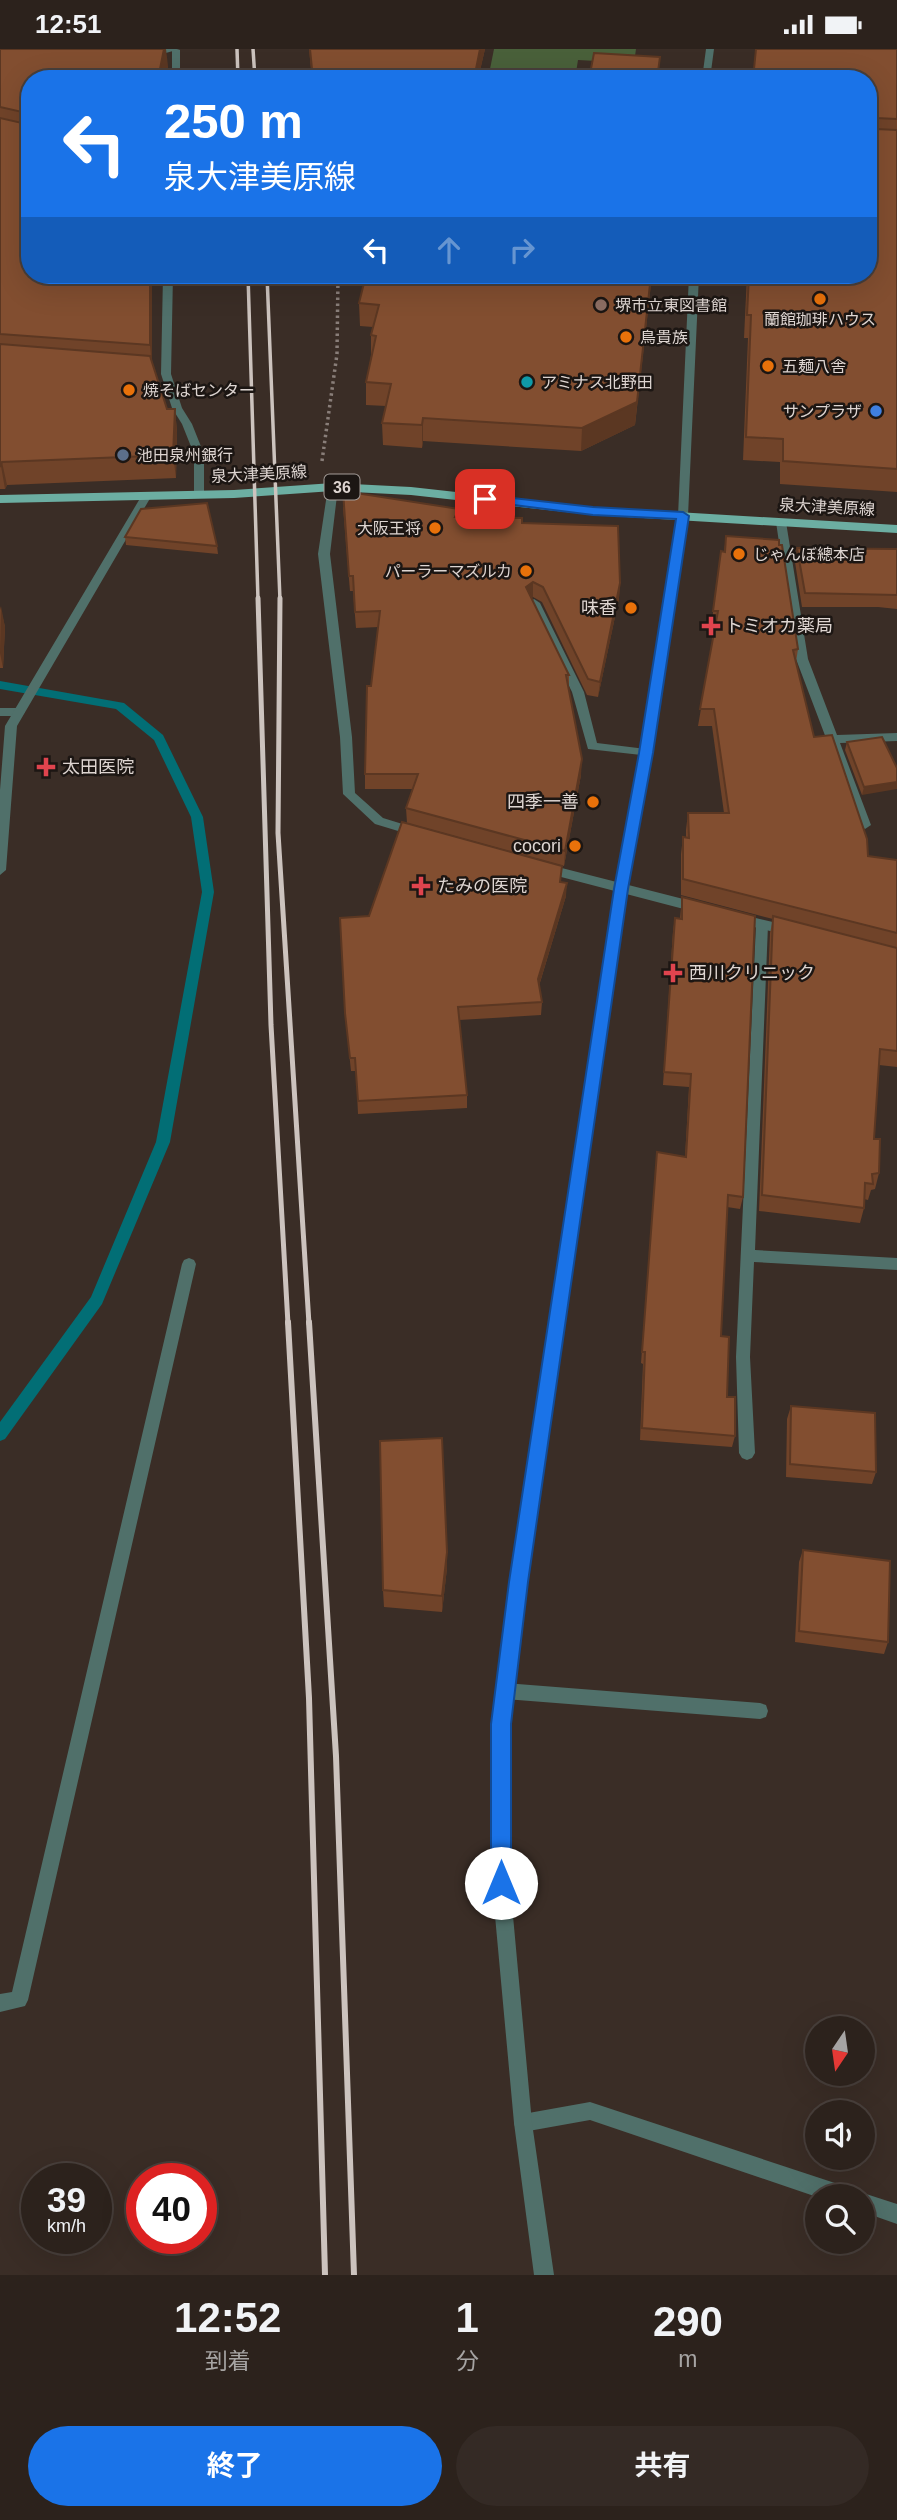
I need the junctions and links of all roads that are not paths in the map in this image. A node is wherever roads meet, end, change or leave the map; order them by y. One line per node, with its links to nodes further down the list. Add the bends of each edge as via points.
1 (710, 49): 5 (street)
2 (176, 50): 3 (street); 4 (street)
3 (141, 56)
4 (176, 70)
5 (707, 70)
6 (877, 145): 7 (street)
7 (897, 146)
8 (168, 284): 11 (street)
9 (694, 284): 16 (street)
10 (152, 373): 11 (street)
11 (166, 375): 13 (street, via 199,454)
12 (333, 487): 13 (main road, 泉大津美原線 / 36); 16 (main road, 泉大津美原線 / 36); 26 (street, via 324,554 349,794 379,821)
13 (200, 494): 14 (main road, 泉大津美原線 / 36)
14 (147, 495): 15 (main road, 泉大津美原線 / 36); 21 (street)
15 (0, 499)
16 (683, 516): 17 (main road, 泉大津美原線 / 36); 24 (street)
17 (781, 522): 18 (main road, 泉大津美原線 / 36); 23 (street, via 802,659)
18 (897, 529)
19 (534, 603): 24 (street, via 578,692 592,746)
20 (0, 712): 21 (street)
21 (19, 712): 28 (street, via 11,726)
22 (897, 737): 23 (street)
23 (831, 739): 25 (street)
24 (646, 753): 29 (street)
25 (865, 825)
26 (426, 836)
27 (527, 864): 29 (street)
28 (0, 870)
29 (621, 889): 30 (street); 36 (street)
30 (762, 925): 31 (street); 32 (street)
31 (803, 935)
32 (748, 1256): 34 (street); 35 (street, via 743,1357)
33 (189, 1264): 38 (street, via 19,2000)
34 (897, 1264)
35 (747, 1453)
36 (505, 1691): 37 (street); 39 (street, via 501,1883)
37 (760, 1711)
38 (0, 2003)
39 (523, 2123): 40 (street, via 590,2111); 43 (street)
40 (808, 2184)
41 (875, 2207): 42 (street)
42 (897, 2214)
43 (544, 2275)

